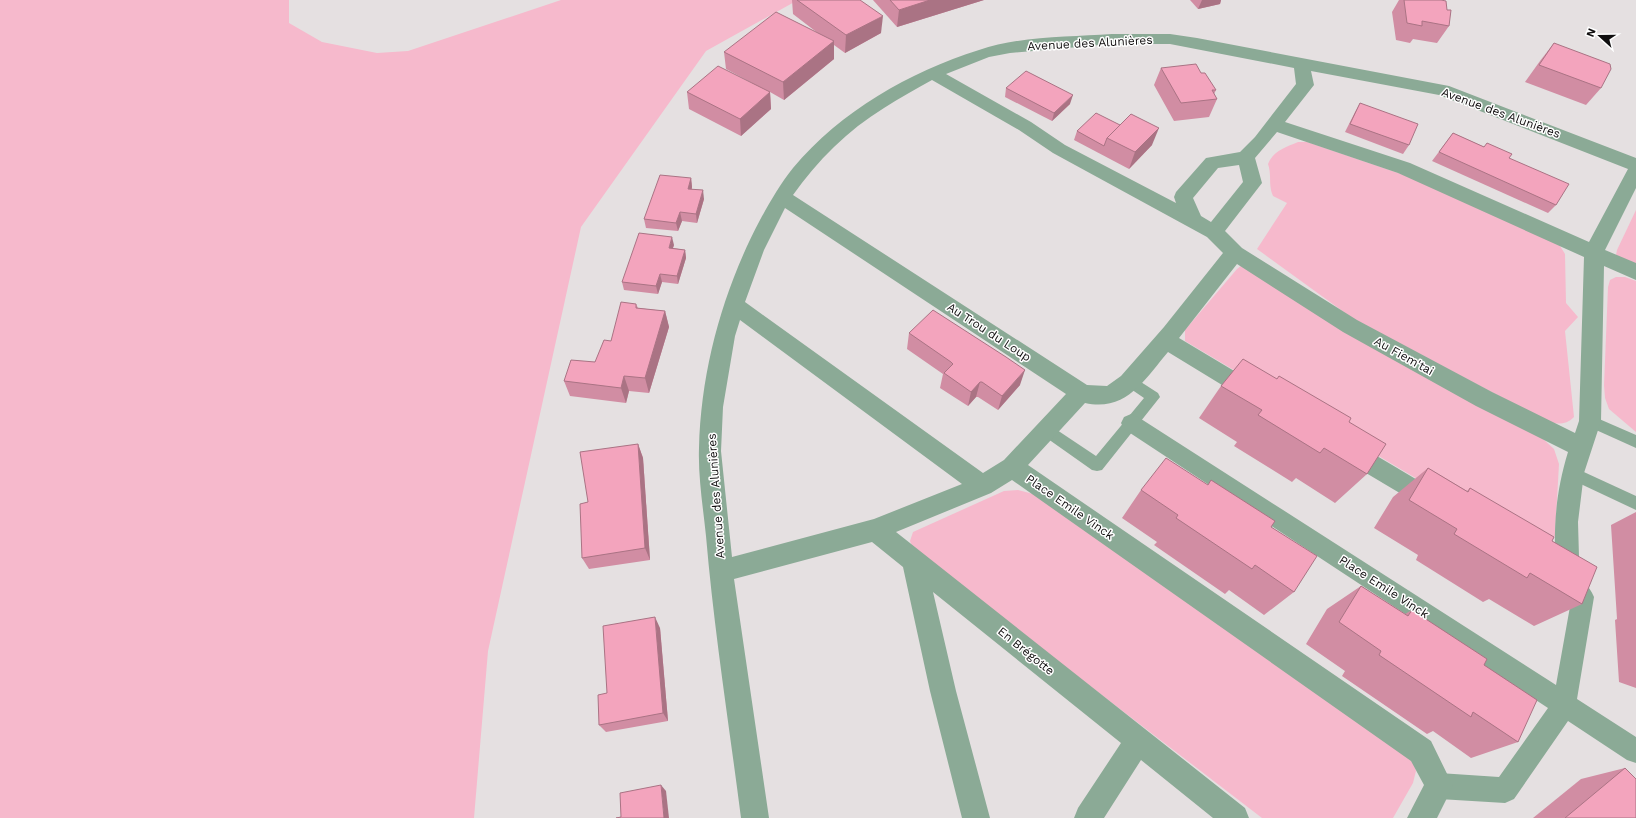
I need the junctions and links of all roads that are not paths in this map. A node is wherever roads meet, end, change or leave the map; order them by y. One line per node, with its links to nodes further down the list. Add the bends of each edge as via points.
1 (1302, 64): 2 (street, Avenue des Alunières, via 1170,39 1112,39 1010,48 984,53); 3 (street, via 1306,84); 5 (street, Avenue des Alunières, via 1443,90)
2 (932, 73): 7 (street, Avenue des Alunières, via 877,104 847,126 800,172); 8 (street, via 1025,126 1059,149)
3 (1274, 125): 4 (street); 10 (street, via 1404,168)
4 (1246, 157): 8 (street, via 1212,163 1183,197); 9 (street, via 1254,183)
5 (1636, 165)
6 (1636, 170): 10 (street)
7 (782, 197): 13 (street, Avenue des Alunières, via 754,250); 16 (street, Au Trou du Loup)
8 (1193, 220): 9 (street)
9 (1214, 232): 11 (street)
10 (1594, 252): 12 (street); 18 (street)
11 (1235, 253): 14 (street); 23 (street, Au Fiem'tai, via 1350,326 1484,399)
12 (1636, 272)
13 (734, 305): 26 (street); 32 (street, Avenue des Alunières, via 712,407 710,451)
14 (1165, 340): 15 (street); 17 (street)
15 (1130, 382): 16 (street, via 1104,396); 19 (lane, via 1154,397)
16 (1081, 393): 20 (street)
17 (1268, 402)
18 (1590, 421): 22 (lane); 23 (street)
19 (1131, 423): 20 (lane, via 1097,465); 33 (street, Place Emile Vinck)
20 (1046, 430): 24 (street)
21 (1330, 439): 28 (street)
22 (1636, 442)
23 (1580, 447): 25 (street)
24 (1012, 467): 26 (street); 36 (street, Place Emile Vinck, via 1421,751)
25 (1574, 473): 27 (lane); 31 (street, via 1567,515 1567,557 1564,566)
26 (983, 486): 29 (street)
27 (1636, 503)
28 (1453, 513)
29 (875, 530): 30 (street, En Brégotte); 32 (street)
30 (914, 561): 34 (street, En Brégotte); 38 (street, via 943,691)
31 (1544, 565): 33 (street, via 1583,597)
32 (721, 571): 37 (street, Avenue des Alunières)
33 (1564, 705): 35 (street, Place Emile Vinck); 36 (street, via 1505,790)
34 (1138, 741): 39 (street); 40 (street, En Brégotte)
35 (1636, 751)
36 (1439, 786): 41 (street)
37 (755, 818)
38 (976, 818)
39 (1088, 818)
40 (1235, 818)
41 (1421, 818)

